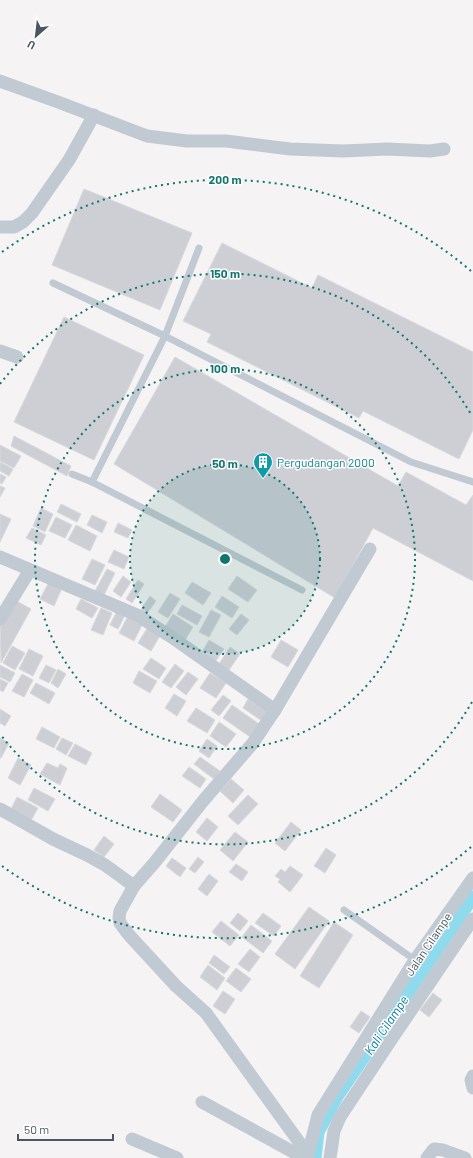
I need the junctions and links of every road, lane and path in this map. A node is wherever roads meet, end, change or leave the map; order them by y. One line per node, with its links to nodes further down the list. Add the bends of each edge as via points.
1 (0, 82): 2 (street)
2 (94, 115): 3 (street, via 147,136 187,141 226,141 290,149 344,151); 4 (street, via 69,160 32,213 14,227)
3 (444, 149)
4 (0, 228)
5 (199, 248): 7 (lane)
6 (53, 283): 7 (lane)
7 (165, 336): 11 (lane); 12 (lane, via 411,462)
8 (0, 351): 9 (street)
9 (17, 357)
10 (72, 474): 11 (lane)
11 (92, 482): 16 (lane)
12 (473, 482)
13 (370, 550): 18 (street)
14 (0, 557): 15 (street)
15 (30, 570): 17 (street); 18 (street, via 137,615)
16 (302, 590)
17 (0, 619)
18 (276, 710): 21 (street, via 253,743)
19 (0, 810): 21 (street, via 105,865)
20 (473, 878): 24 (street, Jalan Cilampe)
21 (134, 886): 29 (street, via 120,911 120,923 176,986 206,1013)
22 (344, 910): 24 (lane)
23 (473, 919): 31 (street, via 340,1117 334,1131)
24 (415, 960): 29 (street, Jalan Cilampe, via 318,1115)
25 (473, 1076): 26 (street)
26 (473, 1088)
27 (202, 1102): 29 (street)
28 (132, 1139): 30 (street)
29 (306, 1156)
30 (177, 1158)
31 (330, 1158)
32 (426, 1158): 33 (street, via 434,1149)
33 (465, 1158)

